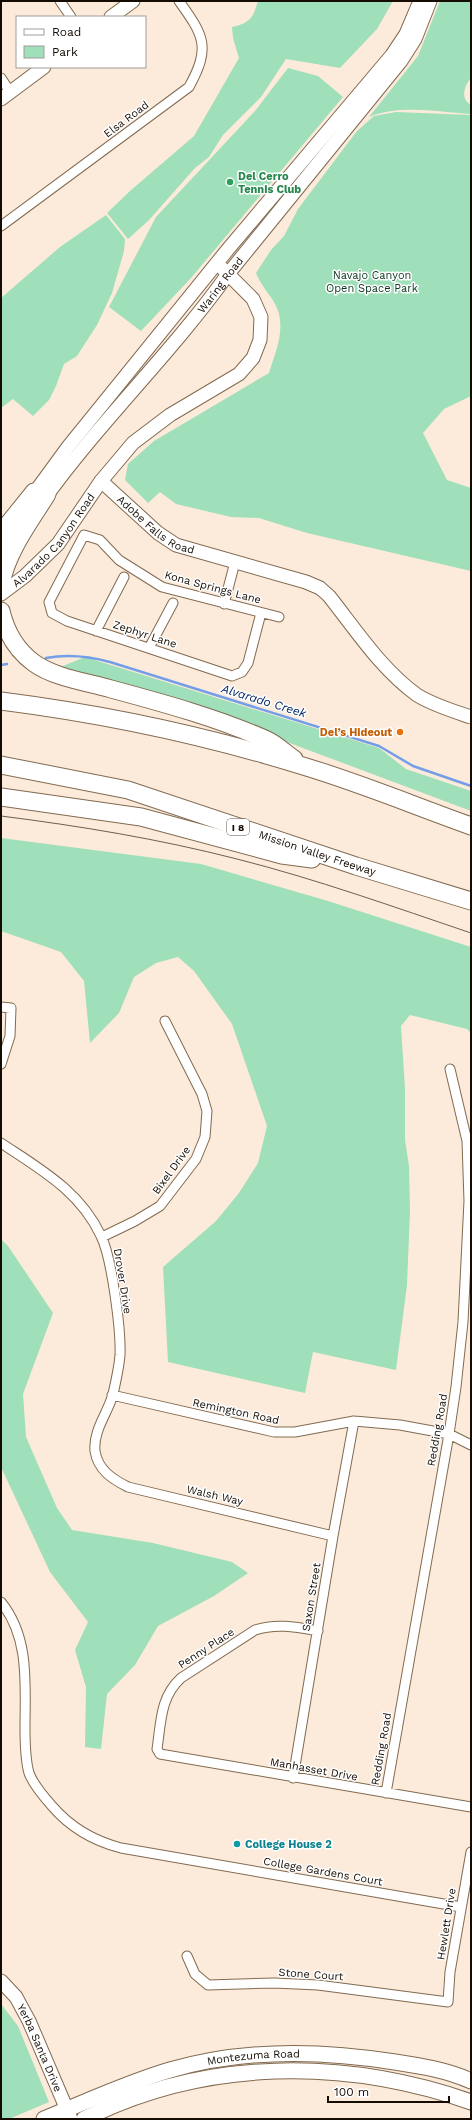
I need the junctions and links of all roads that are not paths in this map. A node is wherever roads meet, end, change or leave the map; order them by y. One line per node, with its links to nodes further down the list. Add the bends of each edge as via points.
1 (60, 1): 6 (street)
2 (133, 1): 7 (main road)
3 (179, 1): 11 (street, Elsa Road, via 196,26 202,42 200,66 189,86)
4 (420, 1): 12 (main road, Waring Road, via 406,34 392,55)
5 (430, 1): 13 (main road, Waring Road, via 415,39 401,61)
6 (70, 16)
7 (112, 16)
8 (43, 68): 10 (main road)
9 (1, 78): 10 (street)
10 (6, 95)
11 (1, 226)
12 (217, 264): 13 (main road); 15 (main road, Waring Road, via 68,447)
13 (228, 274): 14 (main road, via 253,300 260,317 260,340 253,358 239,374 150,429 133,443); 15 (main road, Waring Road, via 202,309)
14 (101, 481): 18 (main road, Adobe Falls Road, via 168,540); 22 (main road, Alvarado Canyon Road, via 58,544 25,576)
15 (41, 493): 16 (highway); 17 (main road, Waring Road); 19 (main road, Waring Road); 21 (highway, via 4,570)
16 (1, 533)
17 (1, 550)
18 (235, 562): 25 (street); 32 (main road, Adobe Falls Road, via 320,588 377,658 408,687 428,701)
19 (1, 564)
20 (124, 577): 29 (street)
21 (1, 584)
22 (1, 594)
23 (49, 602): 25 (street, Kona Springs Lane, via 84,535 100,540 119,560 162,587); 29 (street, Zephyr Lane, via 52,613)
24 (173, 603): 30 (street)
25 (224, 604): 27 (street, Kona Springs Lane)
26 (1, 611): 34 (highway, via 13,643 35,664 50,672 139,697 268,740)
27 (261, 613): 28 (street, Kona Springs Lane); 30 (street, Zephyr Lane, via 248,663 242,672 232,676)
28 (280, 617)
29 (96, 631): 30 (street, Zephyr Lane)
30 (149, 648)
31 (1, 701): 34 (highway, via 72,710 147,724)
32 (471, 717)
33 (1, 765): 37 (highway, Mission Valley Freeway / I 8, via 128,790)
34 (304, 766): 36 (highway)
35 (1, 797): 37 (highway, via 141,817 282,855)
36 (471, 826)
37 (356, 866): 38 (highway, Mission Valley Freeway / I 8)
38 (471, 901)
39 (1, 1007): 41 (street, via 11,1008 10,1036)
40 (165, 1021): 44 (street, Bixel Drive, via 205,1103 207,1120 203,1144 196,1159 160,1206)
41 (1, 1064)
42 (450, 1069): 47 (street, Redding Road, via 467,1141 469,1201 463,1322)
43 (1, 1143): 44 (street, Drover Drive, via 63,1184)
44 (102, 1236): 45 (street, Drover Drive, via 108,1257 120,1339 120,1356)
45 (112, 1395): 46 (street, Remington Road, via 274,1432 294,1432); 49 (street, Drover Drive, via 96,1440 96,1453)
46 (354, 1420): 47 (street, Remington Road); 50 (street, Saxon Street)
47 (449, 1434): 48 (street, Remington Road); 55 (street, Redding Road)
48 (471, 1445)
49 (100, 1465): 50 (street, Walsh Way, via 110,1477 128,1487)
50 (333, 1536): 52 (street, Saxon Street)
51 (1, 1602): 58 (street, College Gardens Court, via 22,1642 25,1666 25,1744 29,1774 54,1809 81,1831 121,1848)
52 (318, 1631): 53 (street, Penny Place, via 280,1625 255,1630 181,1678 170,1687 163,1707); 54 (street, Saxon Street)
53 (157, 1749): 54 (street, Manhasset Drive, via 160,1754)
54 (293, 1778): 55 (street, Manhasset Drive)
55 (386, 1793): 56 (street, Manhasset Drive)
56 (471, 1807)
57 (471, 1852): 58 (street, Hewlett Drive)
58 (460, 1907): 61 (street, Hewlett Drive)
59 (187, 1956): 61 (street, Stone Court, via 195,1974 208,1985 318,1985)
60 (1, 1981): 64 (main road, Yerba Santa Drive, via 16,1997 29,2021)
61 (448, 2002)
62 (471, 2081): 64 (main road, Montezuma Road, via 428,2068 362,2057 324,2054 240,2056 170,2070 108,2091)
63 (471, 2102): 66 (main road, Montezuma Road, via 414,2084 372,2076 286,2070 236,2073 196,2080 113,2104)
64 (69, 2114): 65 (main road, Montezuma Road)
65 (44, 2119)
66 (84, 2119)

